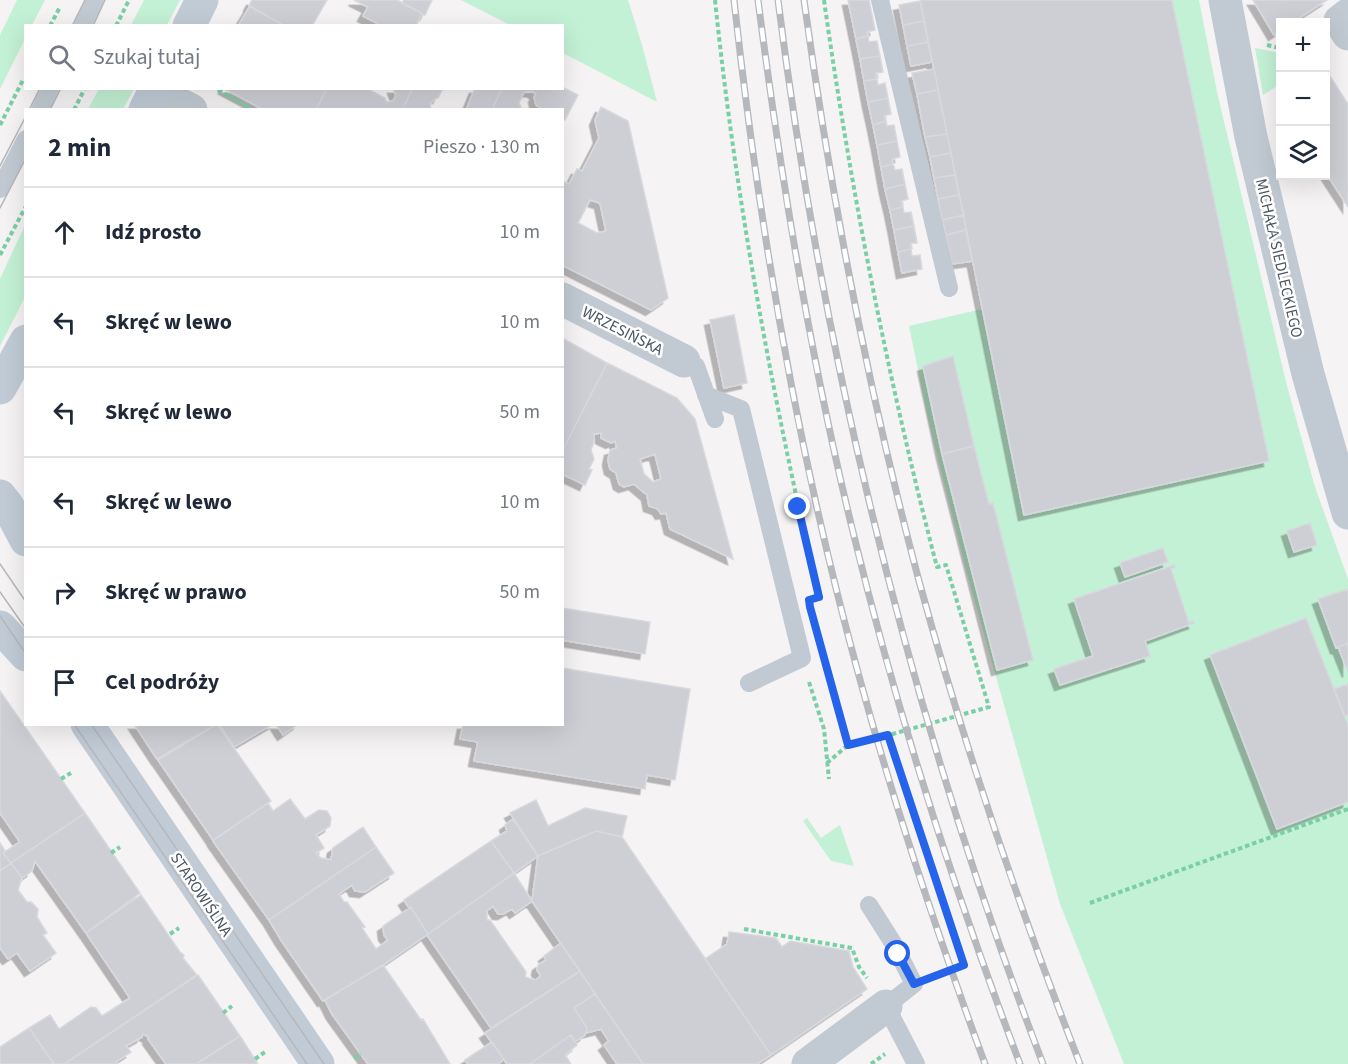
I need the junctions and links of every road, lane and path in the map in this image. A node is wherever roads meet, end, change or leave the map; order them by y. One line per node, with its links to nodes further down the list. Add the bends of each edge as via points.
1 (63, 0): 10 (path)
2 (95, 0): 11 (lane)
3 (129, 0): 12 (path)
4 (202, 0): 13 (street)
5 (715, 0): 39 (path, via 758,308 819,597 809,600)
6 (824, 0): 46 (path, via 854,195 914,482 937,567 946,565 989,707)
7 (880, 0): 29 (lane)
8 (1225, 0): 37 (street, MICHAŁA SIEDLECKIEGO, via 1251,137 1308,374)
9 (1348, 15): 14 (street, via 1340,21)
10 (51, 24)
11 (83, 24)
12 (117, 24)
13 (190, 24)
14 (1348, 34)
15 (24, 79): 24 (path)
16 (49, 90): 20 (lane)
17 (84, 90): 21 (path)
18 (218, 90): 23 (path)
19 (151, 96): 22 (street)
20 (41, 108)
21 (75, 108)
22 (185, 108)
23 (250, 108)
24 (0, 125)
25 (24, 143): 26 (lane)
26 (2, 183)
27 (24, 210): 28 (path)
28 (0, 255)
29 (949, 288)
30 (564, 300): 32 (street, WRZESIŃSKA)
31 (24, 345): 33 (street)
32 (684, 362): 34 (lane, via 696,366)
33 (0, 388)
34 (706, 395): 35 (lane); 42 (lane, via 741,409)
35 (715, 419)
36 (0, 496): 38 (street)
37 (1348, 513)
38 (24, 536)
39 (810, 607)
40 (0, 627): 41 (street)
41 (24, 653)
42 (802, 658): 44 (lane); 48 (path, via 824,729)
43 (826, 664): 47 (path)
44 (749, 683)
45 (88, 726): 68 (street, STAROWIŚLNA)
46 (888, 735): 47 (path); 60 (path, via 964,965)
47 (848, 745): 48 (path)
48 (827, 763): 51 (path)
49 (71, 773): 50 (path)
50 (61, 779)
51 (829, 779)
52 (1348, 809): 55 (path)
53 (120, 847): 54 (path)
54 (111, 853)
55 (1090, 903)
56 (869, 905): 60 (lane)
57 (178, 928): 59 (path)
58 (744, 929): 62 (path, via 852,948 859,966)
59 (170, 934)
60 (914, 984): 62 (lane)
61 (232, 1006): 63 (path)
62 (886, 1006): 69 (street); 70 (lane)
63 (223, 1013)
64 (265, 1052): 67 (path)
65 (361, 1054): 66 (path)
66 (354, 1058)
67 (255, 1059)
68 (318, 1064)
69 (808, 1064)
70 (916, 1064)

